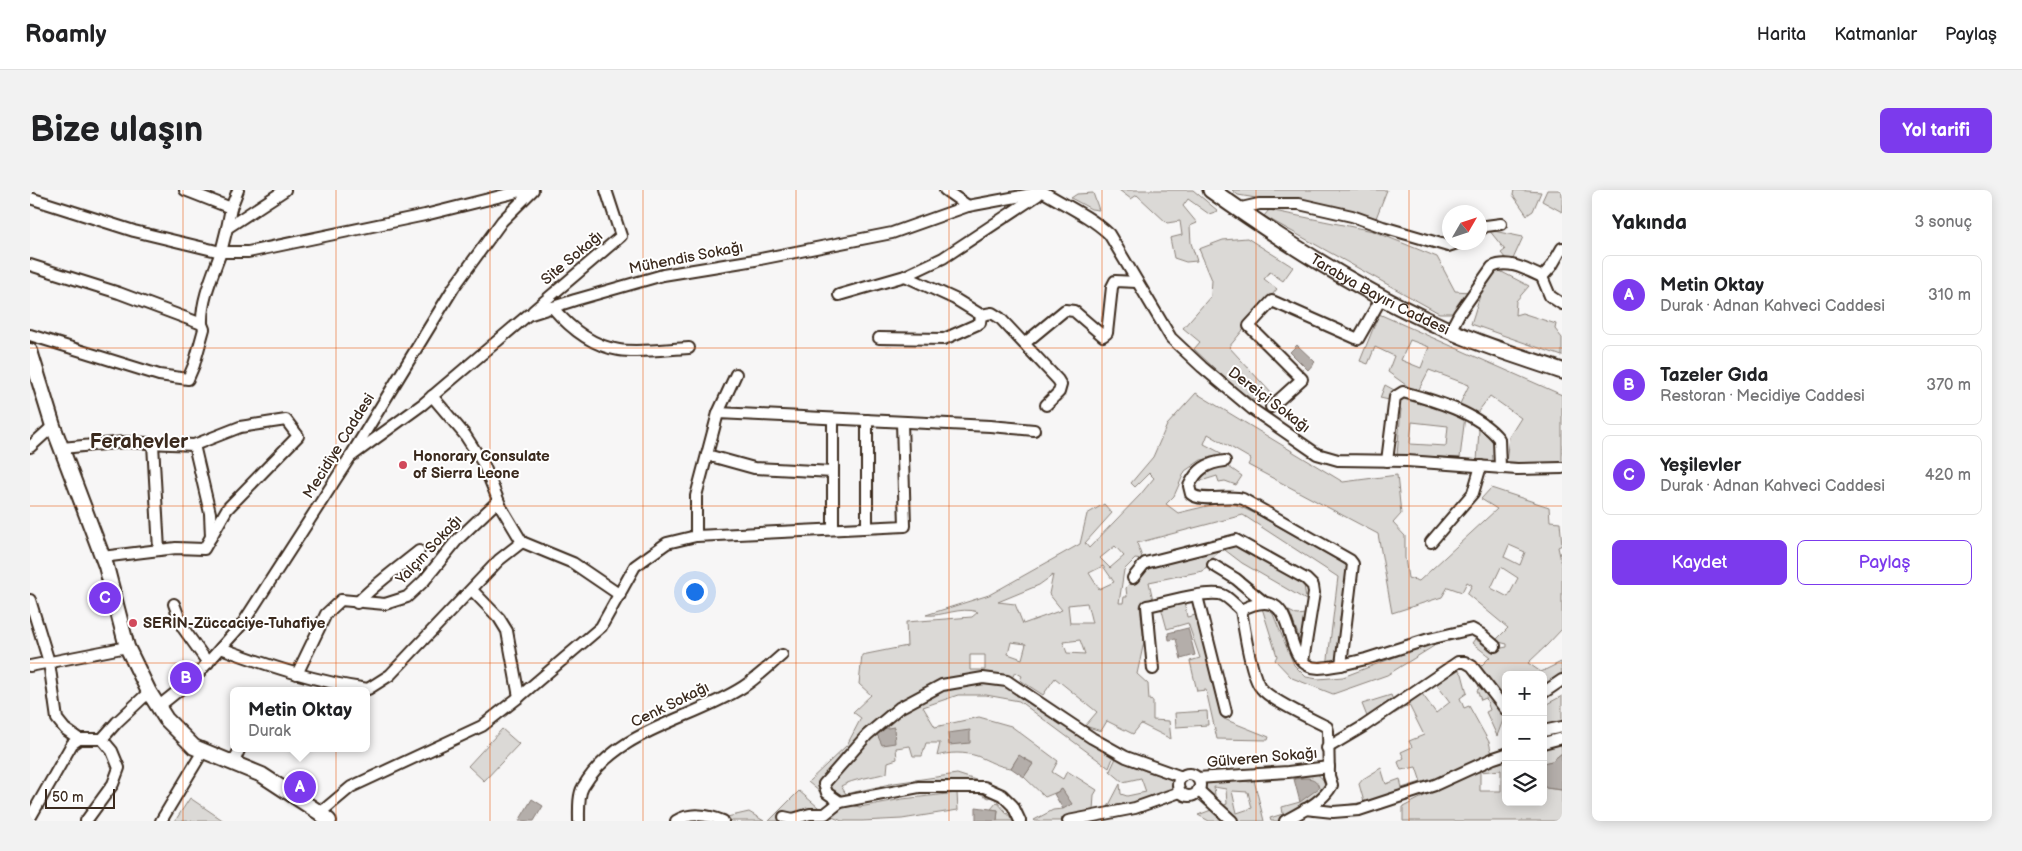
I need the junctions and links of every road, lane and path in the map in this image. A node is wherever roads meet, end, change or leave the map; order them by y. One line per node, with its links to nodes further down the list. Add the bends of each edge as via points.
1 (185, 190): 12 (street)
2 (238, 190): 12 (street)
3 (285, 190): 16 (street)
4 (525, 190): 19 (street, via 258,250)
5 (532, 190): 53 (street, Mecidiye Caddesi, via 502,221 454,287)
6 (606, 190): 29 (street, Site Sokağı, via 622,236)
7 (945, 190): 11 (street)
8 (1210, 190): 13 (main road, Tarabya Bayırı Caddesi)
9 (1041, 191): 11 (street, Mühendis Sokağı); 21 (street, via 943,258); 23 (street, Dereiçi Sokağı, via 1110,234)
10 (30, 198): 19 (street, via 134,231)
11 (968, 206): 27 (street, Mühendis Sokağı, via 892,233 663,275)
12 (231, 208): 16 (street)
13 (1237, 209): 17 (street, via 1259,204 1299,204 1352,216); 25 (main road, Tarabya Bayırı Caddesi, via 1297,249)
14 (1500, 224): 15 (street)
15 (1487, 226)
16 (227, 228): 19 (street)
17 (1442, 244)
18 (1562, 248): 22 (street)
19 (221, 252): 30 (street, via 208,291)
20 (30, 265): 30 (street)
21 (905, 276): 24 (street); 28 (street)
22 (1542, 277): 26 (street, via 1550,296); 31 (street, via 1520,267 1501,263 1492,266 1458,314)
23 (1137, 282): 34 (street, via 1115,281 1107,333 1103,336 1074,311 1065,310); 55 (street, Dereiçi Sokağı, via 1171,338 1252,409 1318,454 1338,460)
24 (839, 295)
25 (1382, 297): 31 (main road, Tarabya Bayırı Caddesi); 41 (street, via 1358,339 1272,301 1258,313 1249,326 1302,379)
26 (1562, 304)
27 (552, 307): 29 (street, Mühendis Sokağı); 35 (street, via 568,325 602,346 620,350)
28 (981, 314): 33 (street, via 980,323 944,339); 34 (street, via 992,313 1000,318)
29 (528, 315): 39 (street, Mühendis Sokağı)
30 (202, 324): 32 (street, via 204,330 188,379 159,375)
31 (1450, 331): 37 (main road, Tarabya Bayırı Caddesi)
32 (30, 335)
33 (879, 338)
34 (1025, 344): 40 (street, via 1061,385 1059,392)
35 (689, 348)
36 (30, 351): 46 (main road)
37 (1562, 371)
38 (736, 374): 42 (street)
39 (432, 396): 53 (street, Mühendis Sokağı); 60 (street, via 483,463)
40 (1046, 405)
41 (1271, 407)
42 (718, 413): 43 (street); 52 (street)
43 (833, 419): 44 (street); 59 (street)
44 (867, 420): 45 (street); 61 (street)
45 (902, 422): 47 (street); 61 (street, via 905,526)
46 (54, 426): 50 (street); 51 (main road)
47 (1034, 430)
48 (152, 444): 49 (street); 51 (street, via 125,442); 67 (street)
49 (194, 445): 64 (street, via 210,513); 64 (street, via 240,427 286,420 298,436 227,509)
50 (30, 447)
51 (62, 448): 69 (main road)
52 (707, 455): 59 (street, via 754,468); 63 (street, via 696,496)
53 (350, 457): 82 (street, Mecidiye Caddesi, via 243,623)
54 (1225, 461): 87 (street, via 1199,470 1189,486 1192,494 1197,498 1244,499 1353,564)
55 (1387, 461): 56 (street, Dereiçi Sokağı); 57 (street, via 1396,397 1403,392 1455,409 1485,426 1499,439)
56 (1481, 466): 57 (street, Dereiçi Sokağı); 66 (street, via 1473,493)
57 (1500, 468): 58 (street, Dereiçi Sokağı)
58 (1562, 468)
59 (833, 472): 62 (street)
60 (498, 501): 65 (street); 76 (street, Yalçın Sokağı, via 457,540 408,597 385,604)
61 (867, 527): 62 (street)
62 (833, 529): 63 (street)
63 (696, 536): 73 (street, via 667,543 635,566)
64 (211, 538): 67 (street, via 204,549)
65 (522, 542): 72 (street, via 499,560); 73 (street, via 573,563)
66 (1431, 542)
67 (159, 550): 69 (street)
68 (418, 551): 76 (street, via 375,584)
69 (102, 557): 81 (main road)
70 (1212, 565): 77 (street, via 1236,579)
71 (1134, 578): 84 (street, via 1146,563 1236,540 1313,586)
72 (472, 590): 93 (street, via 390,675); 96 (street, via 507,631)
73 (620, 595): 96 (street, via 601,628)
74 (1197, 596): 79 (street, via 1220,594); 89 (street, via 1147,606); 99 (street)
75 (30, 600): 85 (street)
76 (357, 603): 90 (street, Yalçın Sokağı, via 341,600 326,614)
77 (1265, 603): 79 (street); 84 (street, via 1281,612)
78 (174, 604): 86 (street, via 183,628)
79 (1241, 610): 106 (street, via 1260,688 1327,727)
80 (1495, 646): 87 (street, via 1472,629)
81 (127, 647): 85 (street); 95 (main road)
82 (221, 648): 86 (street, Mecidiye Caddesi); 90 (street)
83 (782, 656): 123 (street, Cenk Sokağı, via 743,687 657,726 608,756 581,788)
84 (1303, 661): 87 (street, via 1316,669)
85 (49, 662): 88 (street); 103 (street, via 57,719)
86 (208, 662): 98 (street, Mecidiye Caddesi, via 194,678)
87 (1341, 664)
88 (30, 666)
89 (1153, 670)
90 (297, 674): 92 (street)
91 (1562, 680): 94 (street)
92 (352, 687)
93 (370, 688)
94 (1547, 690)
95 (149, 692): 98 (main road); 104 (street)
96 (519, 697): 118 (street, via 482,726 351,788)
97 (1502, 705): 106 (street, via 1472,666 1458,662)
98 (158, 707): 107 (main road, via 194,747)
99 (1226, 712)
100 (1562, 727): 101 (street)
101 (1547, 729)
102 (1562, 738): 105 (street)
103 (79, 739): 104 (street); 120 (street, via 72,744)
104 (102, 739): 121 (street, via 112,751 119,768 113,784)
105 (1547, 742)
106 (1327, 748): 111 (street)
107 (202, 751): 110 (main road); 122 (street)
108 (238, 752): 110 (street)
109 (1502, 755): 117 (street, via 1435,785 1359,810)
110 (233, 764): 118 (main road, via 262,774)
111 (1329, 767): 113 (street, Gülveren Sokağı); 117 (street, via 1332,785 1317,802)
112 (1182, 777): 113 (street, via 1190,774); 115 (street, via 1178,784); 116 (street, via 1126,758 1007,681 983,678 942,685 899,708 873,730 824,784 827,793)
113 (1197, 778): 114 (street)
114 (1198, 790): 115 (street, via 1188,796); 128 (street)
115 (1180, 792): 127 (street, via 1135,808)
116 (840, 802): 119 (street, via 826,814 793,819); 126 (street, via 919,787 984,787 1002,795 1013,806)
117 (1305, 809): 129 (street)
118 (325, 817)
119 (784, 817)
120 (30, 818)
121 (86, 821)
122 (161, 821)
123 (579, 821)
124 (676, 821): 125 (street, via 709,815)
125 (723, 821)
126 (1020, 821)
127 (1068, 821)
128 (1232, 821)
129 (1285, 821)

